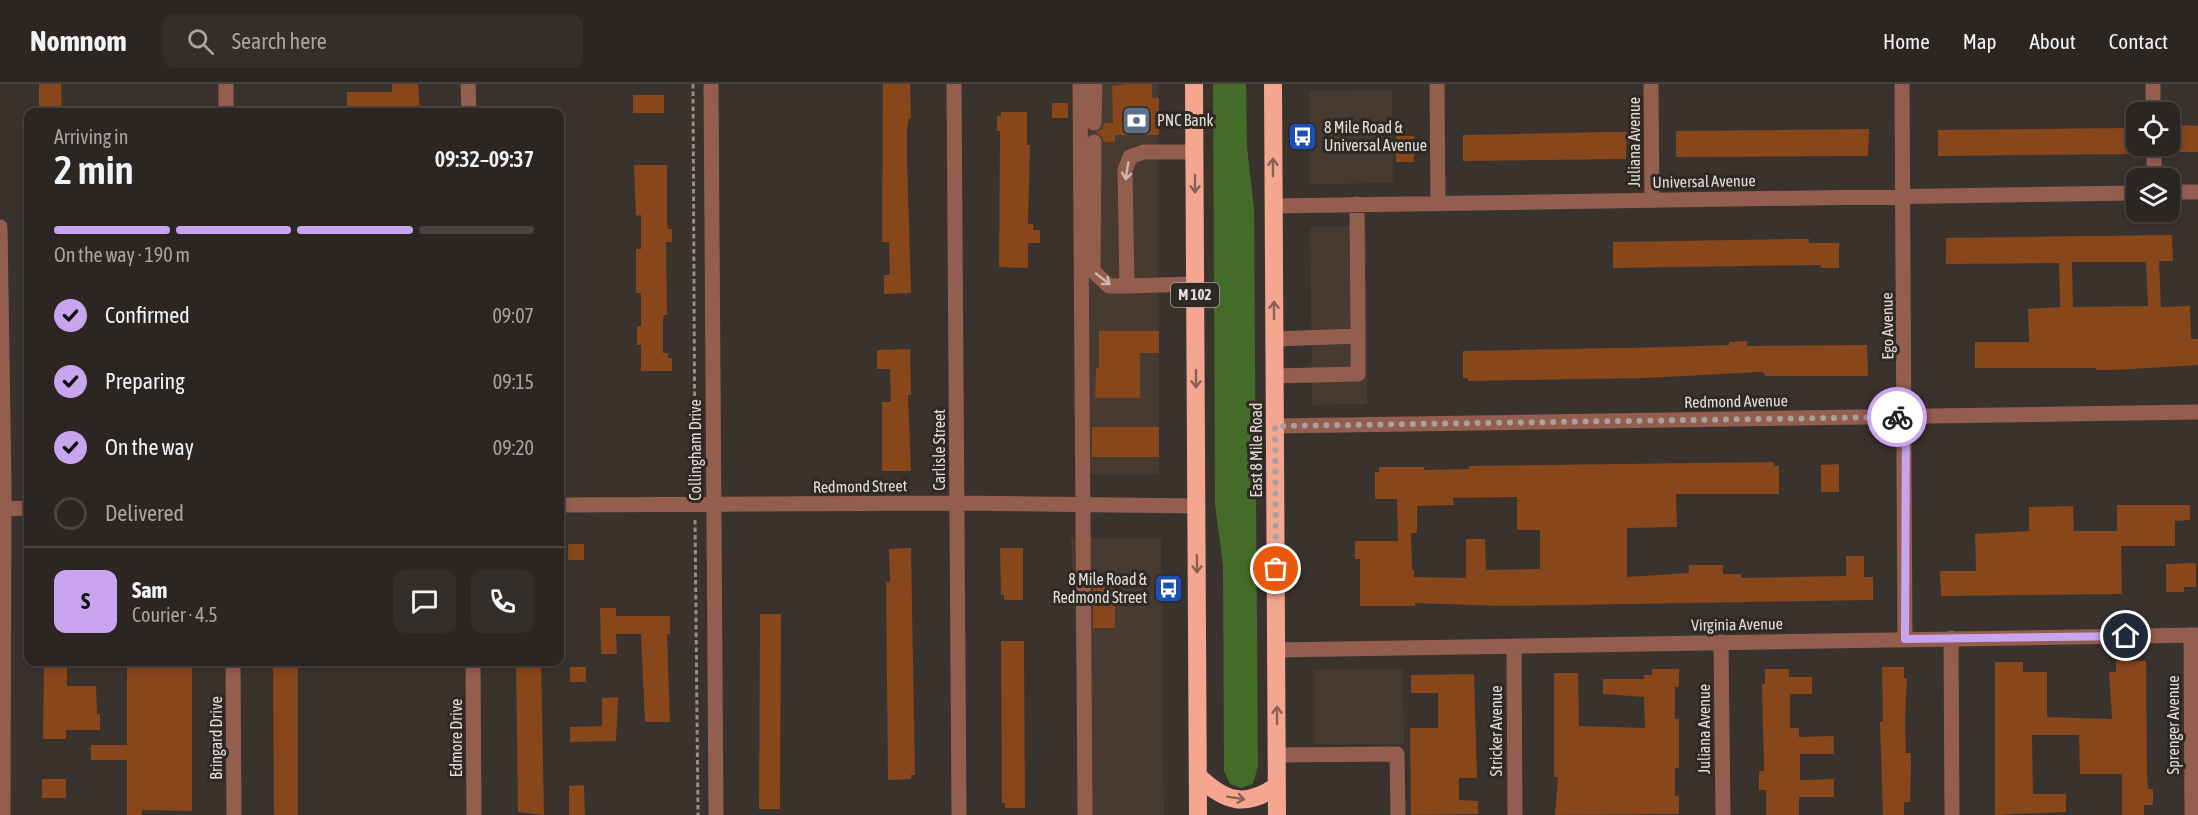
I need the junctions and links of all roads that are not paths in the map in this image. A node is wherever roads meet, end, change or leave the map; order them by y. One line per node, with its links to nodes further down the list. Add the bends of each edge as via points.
1 (226, 84): 15 (street)
2 (468, 84): 16 (street)
3 (711, 84): 41 (street, Collingham Drive)
4 (954, 84): 38 (street, Carlisle Street)
5 (1080, 84): 39 (street)
6 (1088, 84): 20 (street, via 1087,154)
7 (1095, 84): 17 (street)
8 (1194, 84): 19 (highway, M 102)
9 (1273, 84): 28 (highway, East 8 Mile Road, one-way to 9)
10 (1437, 84): 27 (street)
11 (1652, 84): 25 (street, Juliana Avenue)
12 (1902, 84): 24 (street, Ego Avenue)
13 (2153, 84): 14 (street)
14 (2153, 102)
15 (226, 108)
16 (469, 108)
17 (1094, 123)
18 (1094, 142): 20 (street)
19 (1194, 152): 30 (highway, M 102, one-way to 30); 31 (street, one-way to 31, via 1144,152 1130,157 1125,170)
20 (1094, 171): 31 (street, one-way to 31, via 1094,272 1109,286)
21 (2180, 192): 22 (street)
22 (2198, 192)
23 (2126, 193): 24 (street, Universal Avenue)
24 (1903, 196): 25 (street, Universal Avenue); 36 (street, Ego Avenue)
25 (1652, 200): 27 (street, Universal Avenue)
26 (1357, 204): 27 (street, Universal Avenue); 28 (street, Universal Avenue); 32 (street)
27 (1438, 204)
28 (1273, 206): 33 (highway, East 8 Mile Road, one-way to 28)
29 (0, 227): 44 (street)
30 (1195, 284): 31 (street); 42 (highway, M 102, one-way to 42)
31 (1127, 286)
32 (1358, 336): 33 (street); 34 (street, via 1358,374)
33 (1274, 339): 34 (highway, East 8 Mile Road)
34 (1274, 376): 37 (highway, East 8 Mile Road)
35 (2198, 412): 36 (street, Redmond Avenue)
36 (1906, 417): 37 (street, Redmond Avenue); 47 (street, Ego Avenue)
37 (1275, 426): 50 (highway, East 8 Mile Road)
38 (957, 503): 39 (street, Redmond Street); 41 (street, Redmond Street); 60 (street, Carlisle Street)
39 (1084, 504): 42 (street, Redmond Street); 61 (street)
40 (564, 505): 41 (street, Redmond Street)
41 (714, 505): 59 (street, Collingham Drive)
42 (1196, 506): 54 (highway, M 102, one-way to 54)
43 (24, 508): 44 (street)
44 (2, 509): 56 (street)
45 (2194, 635): 46 (street, Virginia Avenue); 68 (street, Sprenger Avenue)
46 (1951, 638): 47 (street, Virginia Avenue); 67 (street)
47 (1905, 639): 48 (street, Virginia Avenue)
48 (1721, 642): 49 (street, Virginia Avenue); 66 (street, Juliana Avenue)
49 (1514, 646): 50 (street, Virginia Avenue); 65 (street, Stricker Avenue)
50 (1276, 650): 53 (highway, East 8 Mile Road, one-way to 50)
51 (233, 666): 57 (street, Bringard Drive)
52 (473, 666): 58 (street, Edmore Drive)
53 (1277, 755): 55 (highway, East 8 Mile Road); 64 (street, via 1397,754)
54 (1198, 776): 55 (highway, one-way to 55, via 1213,790 1232,799 1255,798); 62 (highway, M 102)
55 (1277, 786): 63 (highway, East 8 Mile Road)
56 (3, 815)
57 (234, 815)
58 (474, 815)
59 (716, 815)
60 (959, 815)
61 (1085, 815)
62 (1198, 815)
63 (1277, 815)
64 (1398, 815)
65 (1515, 815)
66 (1723, 815)
67 (1952, 815)
68 (2192, 815)

